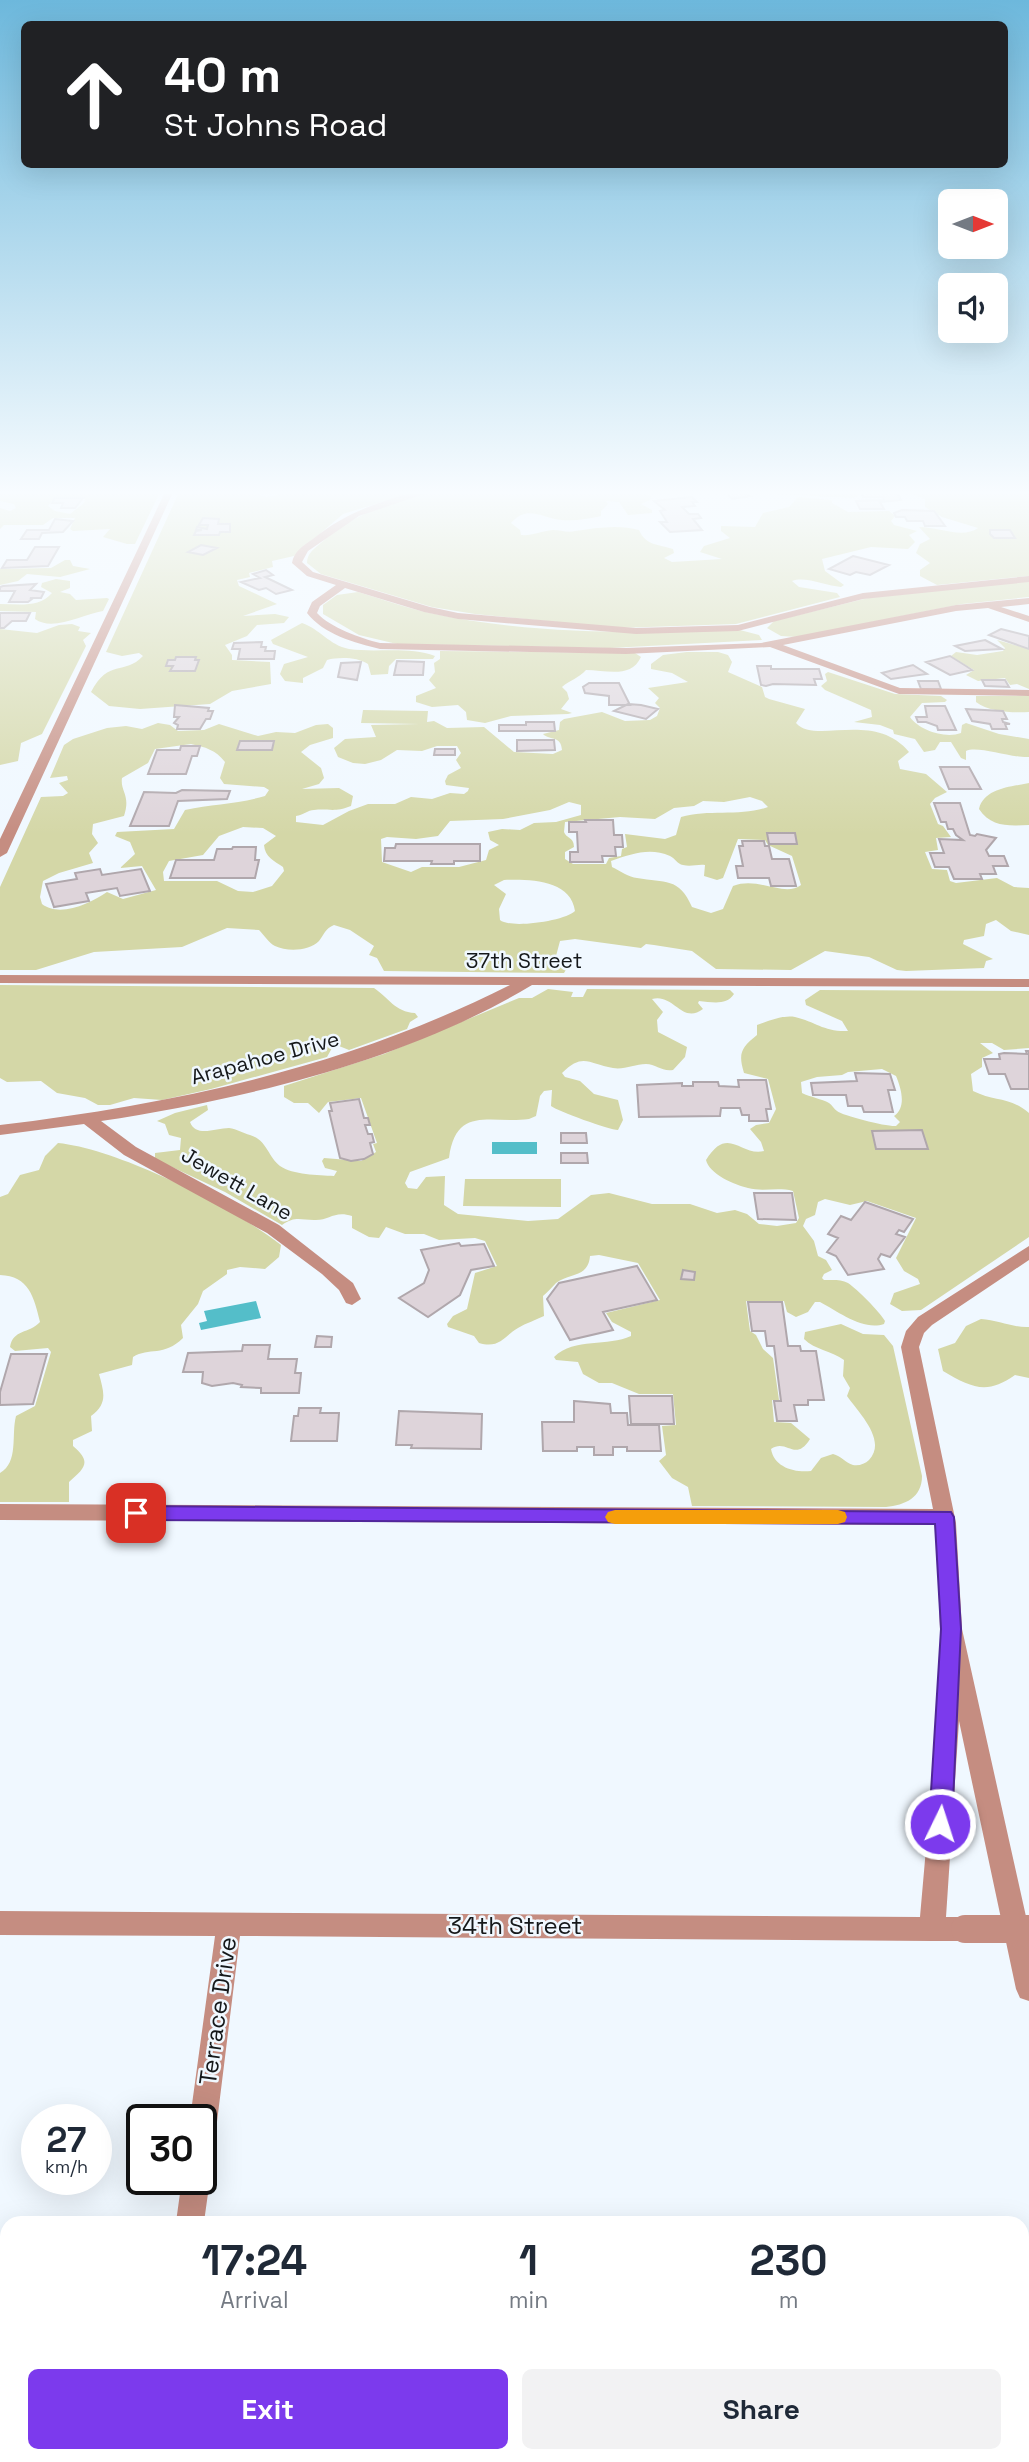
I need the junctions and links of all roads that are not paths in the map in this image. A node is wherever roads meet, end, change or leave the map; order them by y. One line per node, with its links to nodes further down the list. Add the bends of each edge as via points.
1 (116, 605): 11 (street)
2 (316, 605): 9 (street, via 312,613 319,621 380,646 560,652)
3 (411, 605): 8 (street, via 490,620 636,631)
4 (828, 605): 8 (street)
5 (977, 605): 9 (street)
6 (985, 605): 7 (street)
7 (1029, 619)
8 (750, 625): 9 (street)
9 (773, 644): 10 (street, via 909,692)
10 (1029, 693)
11 (0, 853)
12 (0, 979): 13 (street, 37th Street)
13 (528, 982): 14 (street, 37th Street); 15 (street, Arapahoe Drive, via 380,1047 270,1083)
14 (1029, 983)
15 (89, 1120): 16 (street, Arapahoe Drive); 18 (street, Jewett Lane, via 130,1151 273,1229 328,1270 347,1287)
16 (0, 1130)
17 (1029, 1252): 20 (street, via 926,1321 912,1339 910,1348)
18 (352, 1299)
19 (0, 1512): 20 (street)
20 (944, 1517): 21 (street)
21 (951, 1629): 24 (street); 26 (street)
22 (0, 1923): 23 (street, 34th Street)
23 (229, 1924): 24 (street, 34th Street); 27 (street, Terrace Drive)
24 (932, 1929): 25 (street, 34th Street, bridge)
25 (1029, 1929)
26 (1029, 1989)
27 (205, 2104)
28 (194, 2195): 29 (street)
29 (191, 2216)

